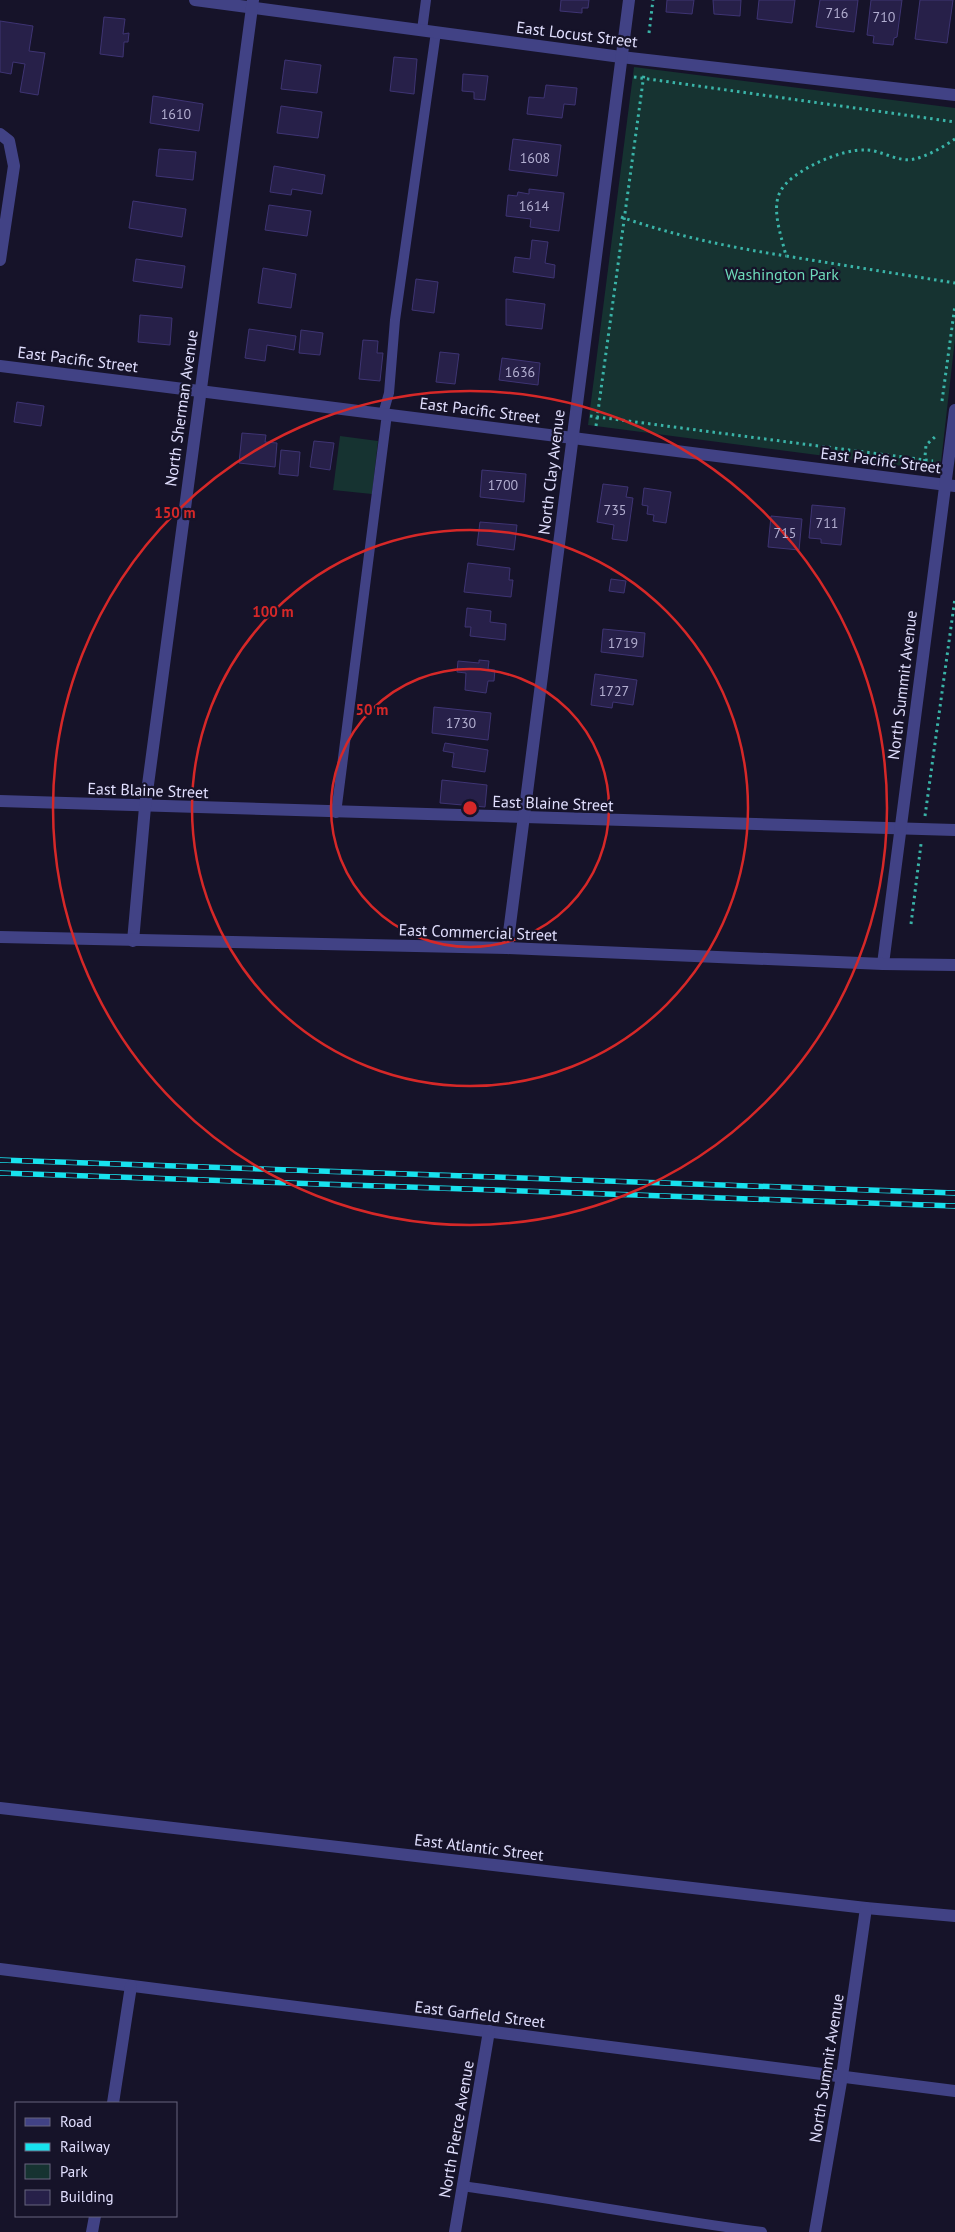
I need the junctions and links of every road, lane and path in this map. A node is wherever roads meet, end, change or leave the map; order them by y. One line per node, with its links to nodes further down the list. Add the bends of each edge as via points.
1 (195, 0): 5 (street, East Locust Street)
2 (426, 0): 6 (lane)
3 (629, 0): 9 (street, North Clay Avenue)
4 (653, 0): 8 (path)
5 (253, 4): 6 (street, East Locust Street); 23 (street, North Sherman Avenue)
6 (422, 30): 7 (street, East Locust Street)
7 (436, 32): 9 (street, East Locust Street); 26 (lane, via 395,320)
8 (649, 33)
9 (621, 57): 13 (street, East Locust Street); 31 (street, North Clay Avenue)
10 (645, 68): 12 (path)
11 (632, 77): 12 (path)
12 (644, 78): 14 (path); 17 (path)
13 (955, 95)
14 (955, 122)
15 (0, 134): 19 (street, via 9,141 14,166)
16 (955, 139): 18 (path, via 913,160 866,150 841,152 816,162 788,181 780,192 778,207)
17 (623, 218): 18 (path, via 671,234); 28 (path)
18 (786, 256): 20 (path)
19 (0, 260)
20 (955, 283)
21 (955, 305): 24 (path)
22 (0, 366): 23 (street, East Pacific Street)
23 (200, 391): 26 (street, East Pacific Street); 38 (street, North Sherman Avenue)
24 (942, 407)
25 (955, 410): 35 (street, North Summit Avenue)
26 (385, 414): 31 (street, East Pacific Street); 39 (lane)
27 (589, 416): 28 (path)
28 (597, 417): 29 (path); 32 (path)
29 (596, 426)
30 (938, 434): 32 (path, via 926,445)
31 (572, 438): 35 (street, East Pacific Street); 40 (street, North Clay Avenue)
32 (925, 460): 33 (path); 34 (path)
33 (937, 462)
34 (924, 469)
35 (950, 485): 41 (street, North Summit Avenue)
36 (955, 598): 42 (path)
37 (0, 801): 38 (street, East Blaine Street)
38 (146, 807): 39 (street, East Blaine Street); 46 (street, North Sherman Avenue)
39 (336, 813): 40 (street, East Blaine Street)
40 (523, 818): 41 (street, East Blaine Street); 47 (street, North Clay Avenue)
41 (900, 828): 42 (street, East Blaine Street); 48 (street, North Summit Avenue)
42 (923, 829): 43 (street, East Blaine Street); 44 (path)
43 (955, 830)
44 (911, 924)
45 (0, 937): 46 (street, East Commercial Street)
46 (133, 941): 47 (street, East Commercial Street)
47 (507, 948): 48 (street, East Commercial Street)
48 (883, 964): 49 (street, East Commercial Street)
49 (955, 965)
50 (0, 1808): 51 (street, East Atlantic Street)
51 (866, 1908): 52 (street, East Atlantic Street); 56 (street, North Summit Avenue)
52 (955, 1916)
53 (0, 1969): 54 (street, East Garfield Street)
54 (131, 1986): 55 (street, East Garfield Street); 58 (street)
55 (489, 2031): 56 (street, East Garfield Street); 59 (street, North Pierce Avenue)
56 (842, 2076): 57 (street, East Garfield Street); 64 (street, North Summit Avenue)
57 (955, 2091)
58 (112, 2102)
59 (462, 2186): 62 (street, North Pierce Avenue); 63 (lane)
60 (95, 2217): 61 (street)
61 (92, 2232)
62 (455, 2232)
63 (762, 2232)
64 (815, 2232)

